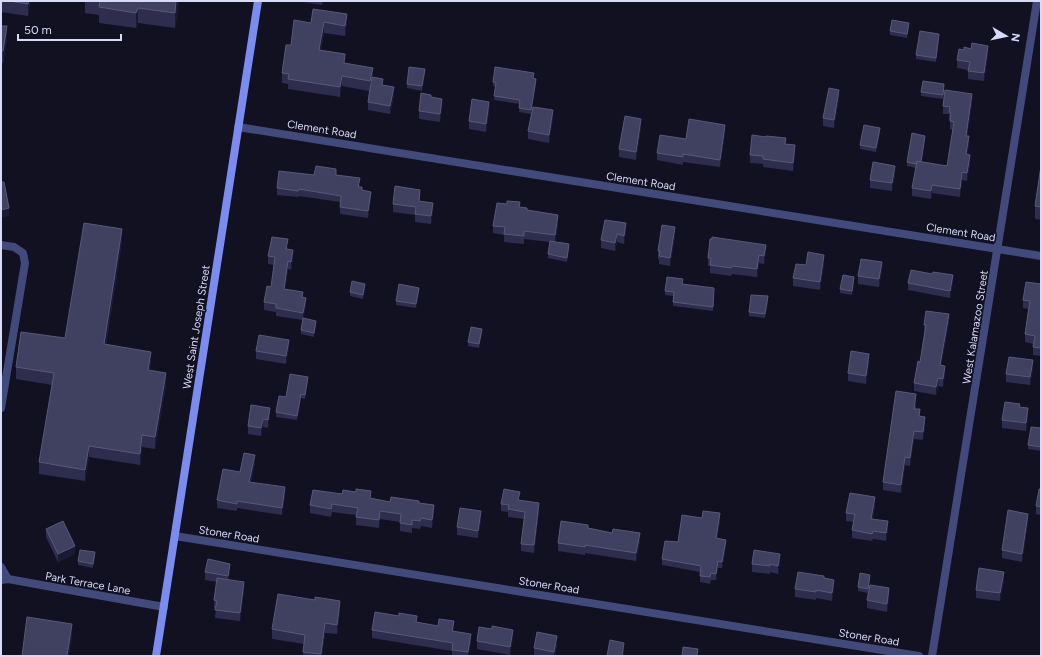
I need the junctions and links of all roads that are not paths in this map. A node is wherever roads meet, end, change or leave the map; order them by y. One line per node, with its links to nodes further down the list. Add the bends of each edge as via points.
1 (258, 1): 3 (street, West Saint Joseph Street)
2 (1037, 1): 5 (street, West Kalamazoo Street)
3 (238, 127): 5 (street, Clement Road); 8 (street, West Saint Joseph Street)
4 (1, 245): 7 (street, via 14,247 23,253 25,263)
5 (998, 249): 6 (street, Clement Road); 14 (street, West Kalamazoo Street)
6 (1041, 256)
7 (1, 408)
8 (174, 536): 11 (street, West Saint Joseph Street); 13 (street, Stoner Road)
9 (1, 567): 10 (street)
10 (4, 580): 11 (street, Park Terrace Lane)
11 (164, 607): 12 (street, West Saint Joseph Street)
12 (156, 656)
13 (919, 656)
14 (932, 656)

